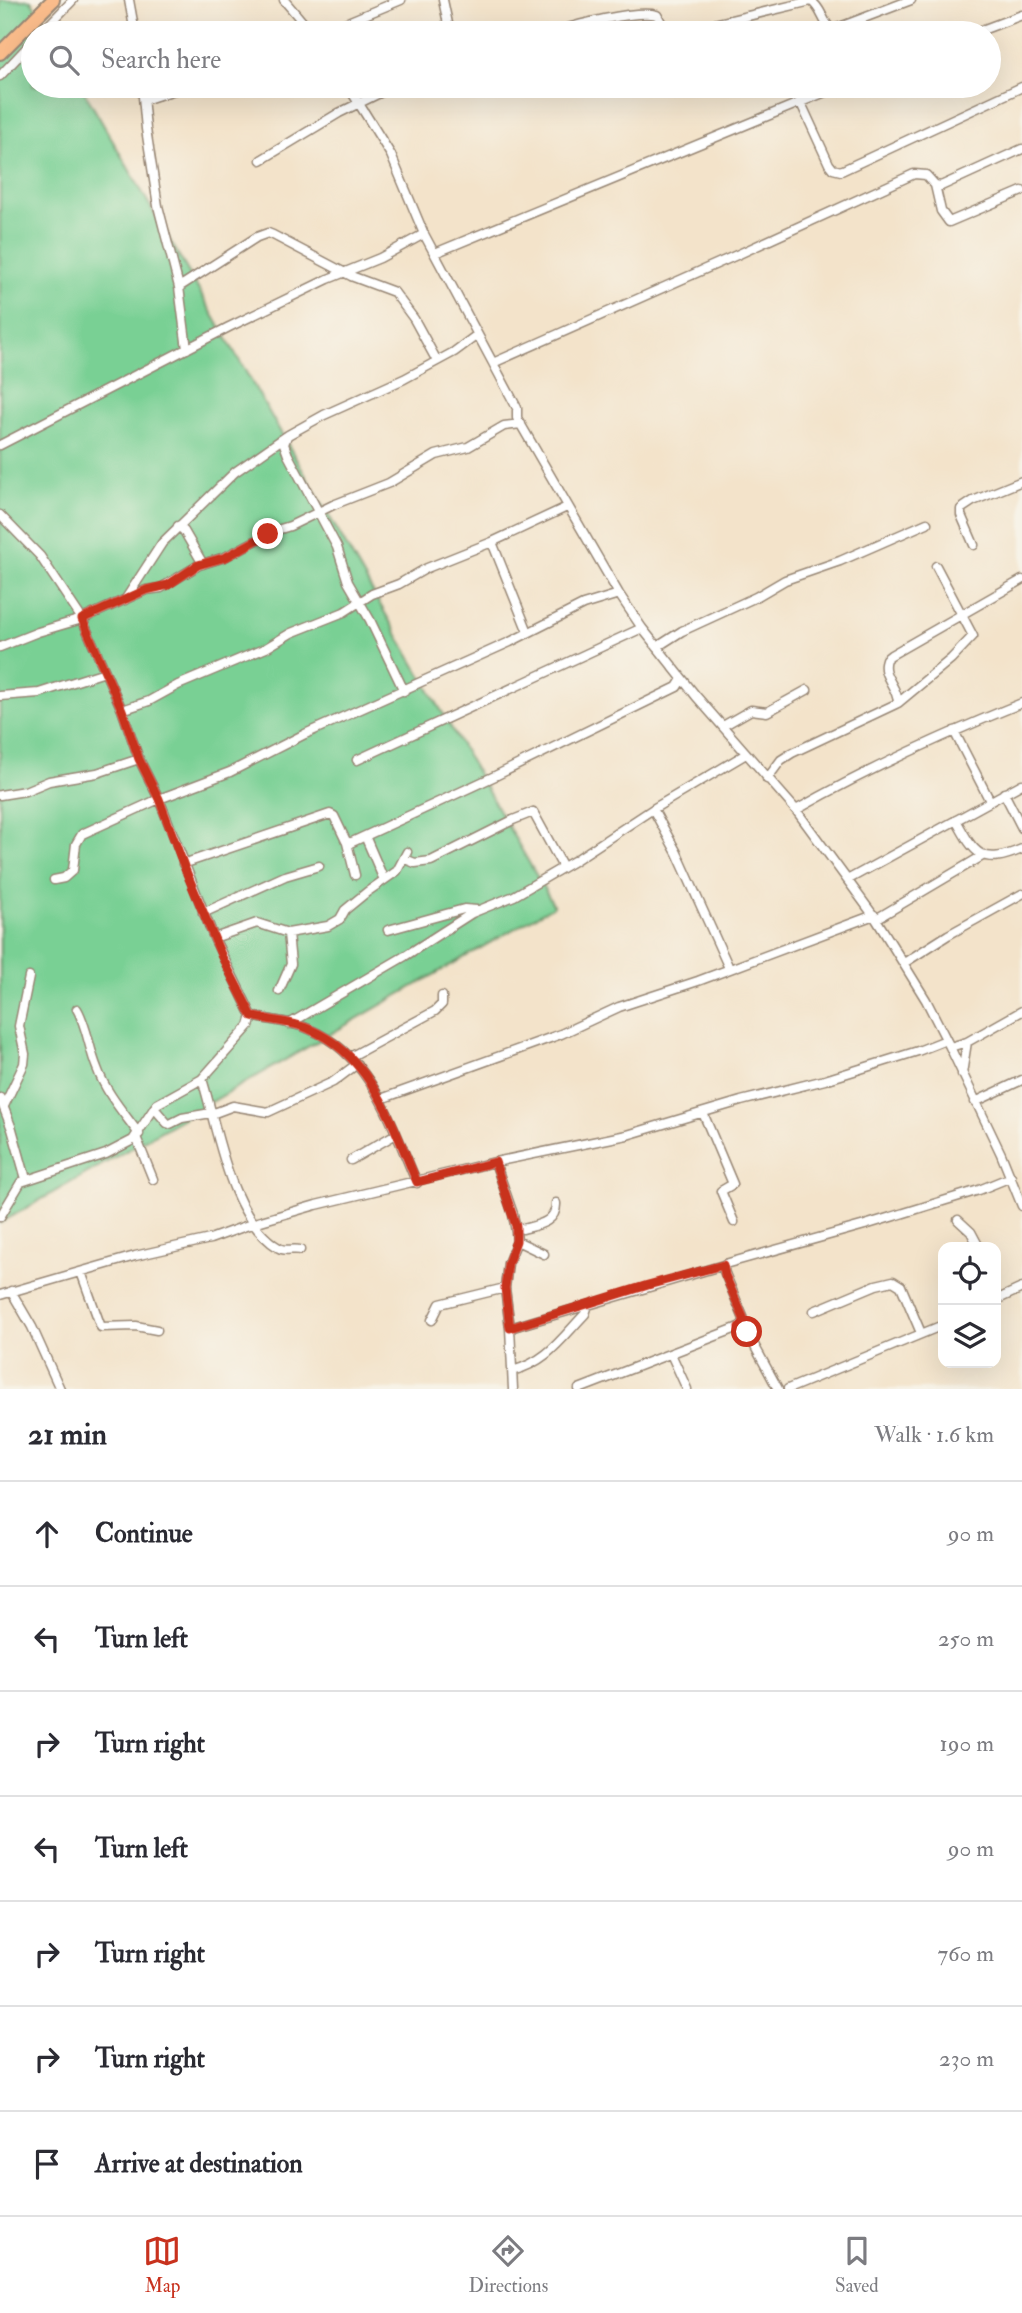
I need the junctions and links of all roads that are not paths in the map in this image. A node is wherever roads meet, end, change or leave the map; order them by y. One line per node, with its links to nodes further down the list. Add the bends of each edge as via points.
1 (52, 0): 9 (highway)
2 (73, 0): 10 (street)
3 (130, 0): 11 (street)
4 (284, 0): 12 (street)
5 (401, 0): 13 (street)
6 (443, 0): 14 (street)
7 (911, 0): 19 (street)
8 (1022, 15): 20 (street)
9 (31, 21)
10 (53, 21)
11 (133, 21)
12 (302, 21)
13 (350, 21)
14 (447, 21)
15 (602, 21): 16 (street, via 652,14)
16 (660, 21)
17 (727, 21): 18 (street, via 811,1)
18 (825, 21)
19 (858, 21)
20 (1001, 23)
21 (21, 32): 22 (highway)
22 (0, 53)
23 (21, 54): 24 (street)
24 (0, 76)
25 (1022, 87): 26 (street)
26 (1001, 97)
27 (150, 98): 32 (street)
28 (356, 98): 34 (street)
29 (369, 98): 34 (street)
30 (808, 98): 33 (street)
31 (998, 98): 33 (street, via 841,171 829,164)
32 (144, 100): 42 (street, via 158,206)
33 (800, 101): 40 (street)
34 (359, 103): 36 (street); 39 (street, via 391,155)
35 (1022, 149): 37 (street)
36 (261, 160)
37 (935, 185): 38 (street, via 938,204 949,222); 46 (street, via 926,175 914,174)
38 (1022, 191)
39 (424, 234): 40 (street); 41 (street)
40 (435, 253): 43 (street)
41 (345, 273): 42 (street, via 268,233); 44 (street); 45 (street, via 394,292)
42 (178, 287): 44 (street)
43 (477, 335): 45 (street); 46 (street)
44 (187, 349): 49 (street)
45 (437, 361): 48 (street)
46 (493, 363): 47 (street)
47 (521, 424): 51 (street); 52 (street, via 507,425 468,447 436,455 389,483)
48 (288, 436): 52 (street, via 285,448); 55 (street, via 234,472)
49 (0, 445)
50 (1022, 481): 57 (street, via 961,509)
51 (567, 507): 56 (street); 61 (street)
52 (318, 513): 58 (street); 63 (street)
53 (0, 515): 65 (street, via 40,556)
54 (927, 523): 69 (street, via 785,580)
55 (178, 526): 58 (street); 62 (street, via 162,542)
56 (492, 542): 63 (street); 67 (street)
57 (974, 545)
58 (203, 564): 62 (street, via 168,585)
59 (936, 566): 64 (street)
60 (1022, 580): 64 (street)
61 (619, 594): 66 (street); 67 (street, via 583,605)
62 (125, 600): 65 (street)
63 (360, 602): 73 (street); 77 (street)
64 (961, 615): 75 (street, via 972,637); 75 (street, via 886,659 884,669)
65 (82, 619): 68 (street); 70 (street)
66 (642, 628): 69 (street); 82 (street)
67 (528, 632): 73 (street)
68 (0, 647)
69 (657, 647): 71 (street)
70 (105, 672): 74 (street, via 40,693); 77 (street)
71 (682, 679): 78 (street); 93 (street, via 677,687 611,721)
72 (807, 690): 78 (street, via 767,712 751,710)
73 (404, 691): 87 (street, via 230,772)
74 (0, 695)
75 (898, 703): 83 (street, via 785,758)
76 (1022, 703): 79 (street)
77 (122, 710): 81 (street)
78 (723, 726): 80 (street)
79 (954, 731): 88 (street); 90 (street)
80 (746, 754): 83 (street); 89 (street)
81 (139, 759): 86 (street); 87 (street)
82 (357, 760)
83 (767, 779): 90 (street)
84 (1022, 784): 85 (street)
85 (1004, 793): 88 (street); 92 (street)
86 (0, 795)
87 (159, 799): 97 (street); 102 (street, via 79,836 73,870)
88 (990, 801): 91 (street)
89 (653, 809): 99 (street); 112 (street)
90 (796, 810): 101 (street)
91 (956, 820): 96 (street, via 969,843); 101 (street)
92 (1022, 828)
93 (365, 836): 94 (street); 103 (street)
94 (347, 843): 97 (street, via 330,814); 100 (street)
95 (1022, 849): 96 (street, via 999,858)
96 (984, 855): 107 (street)
97 (183, 864): 106 (street)
98 (319, 866): 106 (street)
99 (563, 867): 103 (street, via 533,812 431,861 415,863 406,855 397,871); 105 (street, via 514,896)
100 (355, 875)
101 (849, 879): 107 (street)
102 (54, 880)
103 (384, 880): 109 (street, via 337,921 324,928)
104 (1022, 894): 111 (street)
105 (477, 910): 108 (street, via 464,909); 119 (street)
106 (203, 913): 110 (street)
107 (875, 917): 111 (street); 112 (street)
108 (388, 930)
109 (288, 933): 110 (street, via 257,923); 114 (street, via 291,964)
110 (214, 938): 118 (street)
111 (904, 963): 121 (street)
112 (730, 968): 127 (street)
113 (29, 977): 128 (street, via 19,1026 24,1063)
114 (279, 991)
115 (442, 996): 122 (street, via 435,1011)
116 (77, 1009): 134 (street, via 105,1088)
117 (1022, 1011): 120 (street)
118 (252, 1016): 119 (street); 125 (street, via 249,1026)
119 (289, 1024): 122 (street, via 311,1029)
120 (967, 1042): 121 (street); 124 (street)
121 (948, 1043): 124 (street); 132 (street)
122 (350, 1057): 123 (street)
123 (357, 1064): 127 (street); 131 (street, via 333,1082 268,1112 238,1106)
124 (962, 1074): 129 (street)
125 (202, 1079): 130 (street); 131 (street)
126 (1022, 1080): 129 (street)
127 (381, 1098): 133 (street)
128 (2, 1101): 137 (street)
129 (975, 1102): 140 (street)
130 (154, 1108): 131 (street, via 170,1124); 134 (street)
131 (210, 1112): 146 (street, via 234,1189)
132 (703, 1113): 136 (street, via 626,1135); 145 (street, via 733,1182 721,1191)
133 (396, 1134): 135 (street); 139 (street)
134 (137, 1136): 137 (street, via 106,1154); 138 (street)
135 (351, 1160)
136 (495, 1162): 139 (street); 147 (street)
137 (26, 1179): 143 (street)
138 (153, 1180)
139 (417, 1182): 146 (street)
140 (1016, 1182): 142 (street); 151 (street)
141 (556, 1203): 147 (street, via 552,1217)
142 (1022, 1206)
143 (0, 1217)
144 (958, 1220): 148 (street)
145 (734, 1222)
146 (254, 1223): 149 (street, via 278,1248); 152 (street)
147 (518, 1232): 150 (street); 153 (street)
148 (976, 1242)
149 (300, 1250)
150 (544, 1254)
151 (723, 1265): 157 (street); 160 (street, via 744,1319)
152 (81, 1272): 155 (street); 163 (street, via 101,1327)
153 (505, 1288): 159 (street, via 440,1304); 162 (street)
154 (1022, 1288): 156 (street)
155 (4, 1292): 168 (street, via 32,1327)
156 (1001, 1298)
157 (588, 1304): 162 (street); 166 (street, via 585,1314 543,1358)
158 (814, 1311): 164 (street, via 893,1281 901,1286)
159 (432, 1320)
160 (739, 1327): 165 (street); 172 (street, via 747,1332)
161 (938, 1327): 164 (street)
162 (510, 1328): 166 (street)
163 (158, 1330)
164 (921, 1333): 173 (street)
165 (671, 1354): 167 (street); 171 (street)
166 (512, 1371): 169 (street)
167 (590, 1387): 170 (street)
168 (60, 1389)
169 (513, 1389)
170 (579, 1389)
171 (687, 1389)
172 (778, 1389)
173 (788, 1389)

